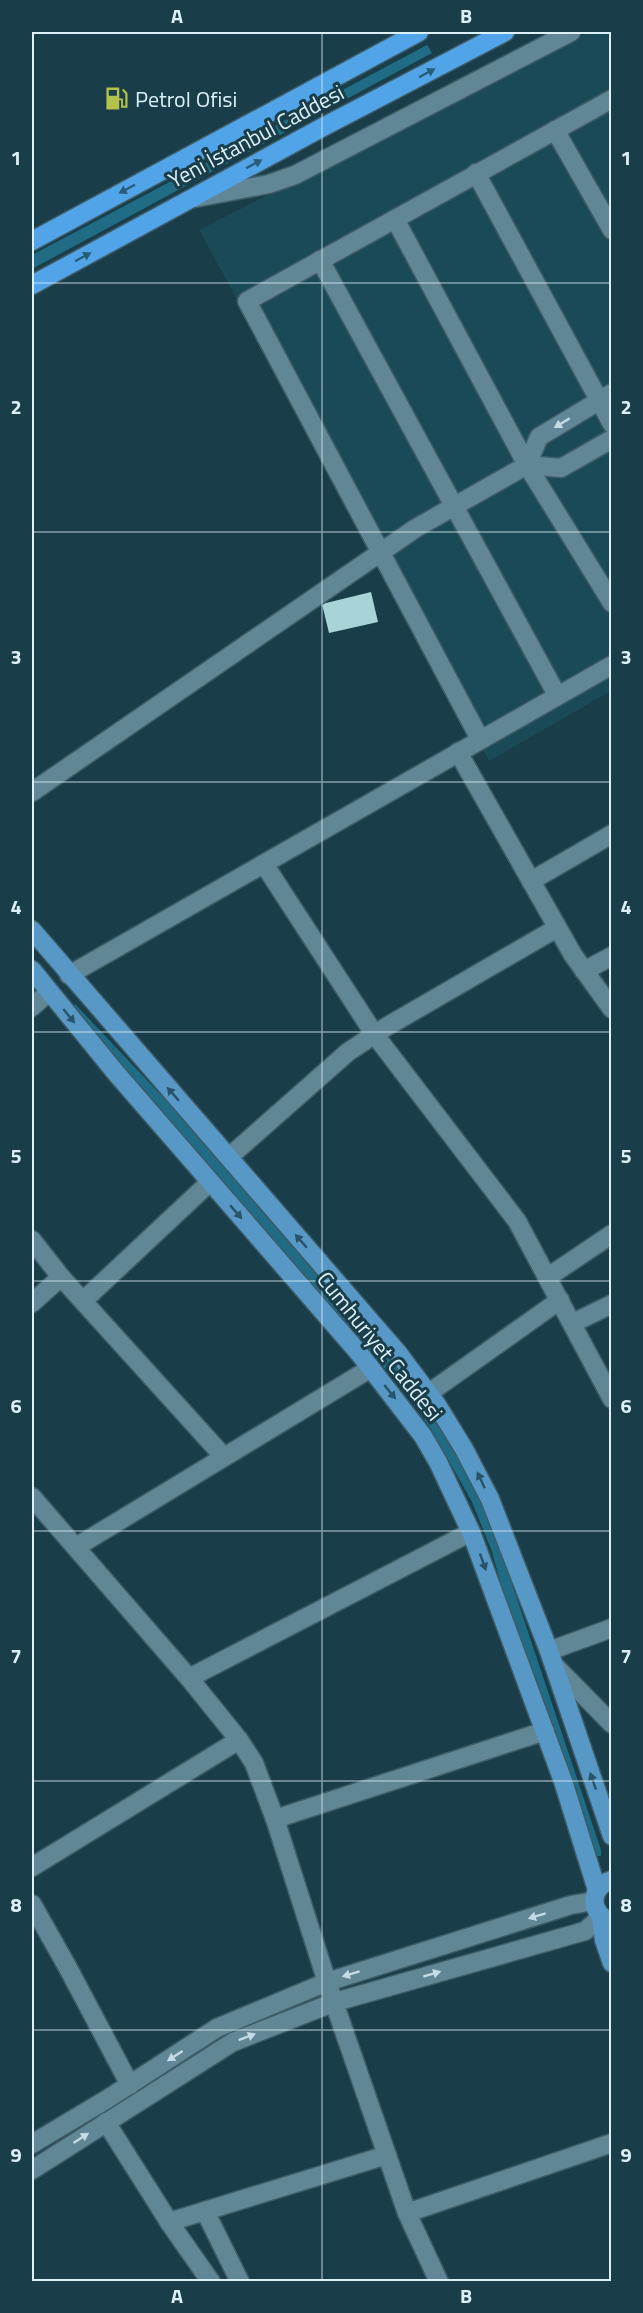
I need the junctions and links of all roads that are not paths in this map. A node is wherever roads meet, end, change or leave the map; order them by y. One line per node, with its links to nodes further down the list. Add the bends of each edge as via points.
1 (419, 32): 10 (highway, Yeni İstanbul Caddesi, one-way to 10)
2 (505, 32): 7 (highway, Yeni İstanbul Caddesi, one-way to 2)
3 (571, 32): 7 (street, via 295,175 242,190)
4 (612, 99): 5 (street)
5 (555, 130): 6 (street); 9 (street)
6 (476, 173): 8 (street); 13 (street)
7 (190, 198): 12 (highway, Yeni İstanbul Caddesi, one-way to 7)
8 (395, 219): 11 (street); 16 (street)
9 (612, 230)
10 (32, 238)
11 (320, 260): 17 (street); 18 (street, via 247,301)
12 (32, 285)
13 (605, 397): 14 (street); 16 (street, one-way to 16, via 538,437)
14 (612, 424)
15 (612, 439): 16 (street, via 561,468)
16 (528, 465): 17 (street); 19 (street)
17 (454, 507): 18 (street); 21 (street)
18 (381, 552): 22 (street); 24 (street)
19 (612, 603)
20 (612, 664): 21 (street)
21 (557, 695): 22 (street)
22 (480, 739): 23 (street)
23 (458, 752): 26 (street); 27 (street)
24 (32, 792)
25 (612, 834): 27 (street)
26 (264, 864): 33 (street); 37 (street)
27 (531, 881): 28 (street)
28 (557, 928): 32 (street); 37 (street)
29 (32, 930): 33 (main road, Cumhuriyet Caddesi)
30 (612, 956): 32 (street)
31 (32, 970): 34 (main road, Cumhuriyet Caddesi)
32 (584, 971): 36 (street)
33 (69, 975): 34 (main road); 38 (main road, Cumhuriyet Caddesi, one-way to 33)
34 (49, 992): 35 (street); 39 (main road, Cumhuriyet Caddesi, one-way to 39)
35 (32, 1007)
36 (612, 1009)
37 (375, 1035): 38 (street, via 348,1052); 43 (street, via 518,1221)
38 (229, 1157): 50 (main road, Cumhuriyet Caddesi, one-way to 38)
39 (210, 1182): 45 (street); 49 (main road, Cumhuriyet Caddesi, one-way to 49)
40 (612, 1234): 43 (street)
41 (32, 1240): 42 (street)
42 (61, 1277): 45 (street); 46 (street)
43 (548, 1277): 44 (street)
44 (560, 1300): 48 (street); 50 (street)
45 (83, 1301): 52 (street)
46 (32, 1303)
47 (612, 1304): 48 (street)
48 (573, 1323): 51 (street)
49 (371, 1368): 52 (street); 54 (main road, Cumhuriyet Caddesi, one-way to 54, via 423,1436)
50 (429, 1393): 57 (main road, Cumhuriyet Caddesi, one-way to 50, via 486,1490)
51 (612, 1399)
52 (224, 1457): 55 (street)
53 (32, 1497): 55 (street)
54 (471, 1532): 58 (street); 60 (main road, Cumhuriyet Caddesi, one-way to 60)
55 (75, 1547): 58 (street)
56 (612, 1628): 57 (street)
57 (552, 1658): 59 (street); 63 (main road, Cumhuriyet Caddesi, one-way to 57)
58 (189, 1678): 61 (street)
59 (612, 1724)
60 (545, 1731): 62 (street); 65 (main road, Cumhuriyet Caddesi)
61 (239, 1740): 62 (street, via 254,1763); 64 (street)
62 (275, 1819): 68 (street)
63 (612, 1836)
64 (32, 1867)
65 (603, 1902): 67 (main road, Cumhuriyet Caddesi, via 604,1940); 68 (street, one-way to 68, via 571,1905); 69 (street, one-way to 65, via 585,1931)
66 (32, 1905): 70 (street)
67 (612, 1963)
68 (327, 1982): 69 (street); 70 (street, one-way to 70, via 217,2028)
69 (335, 2002): 71 (street, one-way to 69, via 233,2042); 74 (street)
70 (130, 2085): 73 (street)
71 (106, 2122): 75 (street, one-way to 71); 78 (street)
72 (612, 2143): 77 (street)
73 (32, 2144)
74 (387, 2155): 76 (street); 77 (street)
75 (32, 2170)
76 (206, 2211): 78 (street); 81 (street)
77 (406, 2213): 79 (street)
78 (169, 2223): 80 (street)
79 (435, 2281)
80 (211, 2282)
81 (240, 2282)

